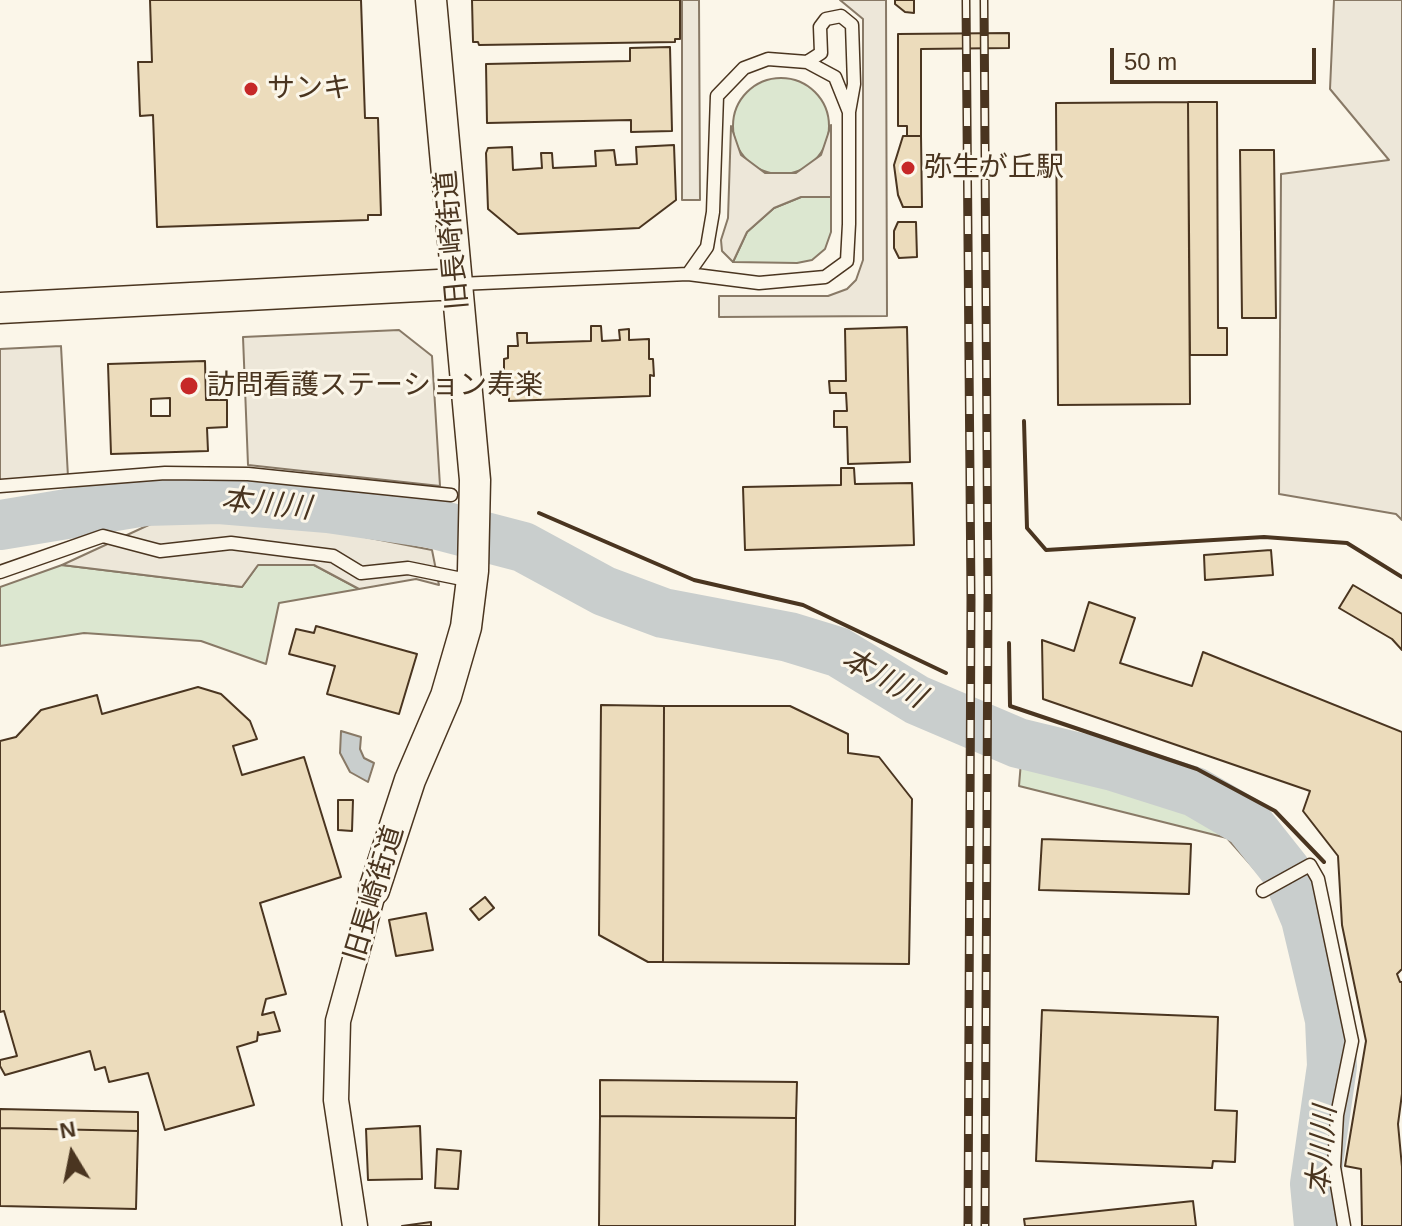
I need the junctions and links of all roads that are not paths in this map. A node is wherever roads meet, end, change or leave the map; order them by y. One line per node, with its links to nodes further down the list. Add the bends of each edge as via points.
1 (431, 0): 5 (street, 旧長崎街道)
2 (807, 62): 3 (lane, via 835,77); 3 (lane, via 821,53 820,27 826,19 841,16 852,25 854,84); 4 (lane, via 768,59 744,68 717,96 713,212 707,247)
3 (849, 112): 4 (lane, via 847,261 825,277 759,283)
4 (688, 274): 5 (lane)
5 (457, 284): 6 (street); 8 (street, 旧長崎街道)
6 (0, 308)
7 (0, 486): 8 (lane, via 165,473)
8 (463, 488): 10 (street, 旧長崎街道)
9 (0, 572): 10 (lane, via 103,536 160,551 231,543 333,556 361,573 408,568)
10 (473, 576): 11 (street, 旧長崎街道, via 466,627 446,696 410,780)
11 (374, 890): 13 (street, 旧長崎街道, via 338,1021 336,1100)
12 (1263, 891): 14 (lane, via 1310,865 1318,879 1352,1041 1337,1115 1334,1167)
13 (355, 1226)
14 (1344, 1226)

